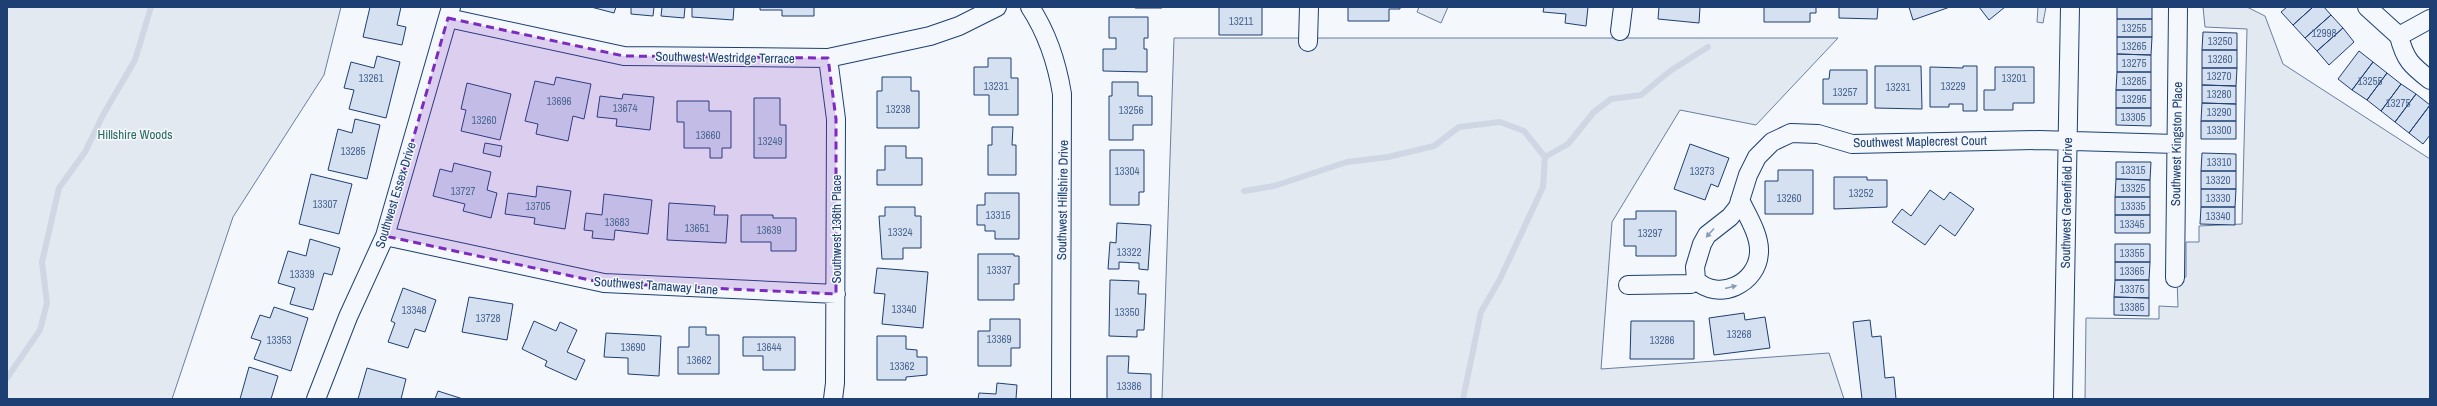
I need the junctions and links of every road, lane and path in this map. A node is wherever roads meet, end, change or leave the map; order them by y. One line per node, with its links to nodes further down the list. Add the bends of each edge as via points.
1 (997, 7): 13 (street, Southwest Westridge Terrace, via 959,26 930,36)
2 (1030, 7): 25 (street, Southwest Hillshire Drive, via 1051,48 1062,94)
3 (1309, 7): 12 (street)
4 (1623, 7): 10 (street)
5 (2070, 7): 15 (street, Southwest Greenfield Drive)
6 (2366, 7): 11 (street)
7 (2178, 9): 16 (street, Southwest Kingston Place)
8 (449, 13): 13 (street, Southwest Westridge Terrace, via 624,56); 18 (street, Southwest Essex Drive)
9 (2430, 20): 11 (street)
10 (1620, 31)
11 (2399, 36): 14 (street, via 2403,52 2410,64)
12 (1308, 42)
13 (828, 58): 22 (street, Southwest 136th Place, via 836,119)
14 (2430, 80)
15 (2067, 142): 16 (street, Southwest Maplecrest Court); 17 (street, Southwest Maplecrest Court, via 2039,140 1852,144 1818,134 1791,133 1772,142 1757,157); 26 (street, Southwest Greenfield Drive)
16 (2176, 144): 19 (street, Southwest Kingston Place)
17 (1739, 203): 20 (street, Southwest Maplecrest Court, one-way to 20, via 1730,217 1708,235 1695,267); 20 (street, one-way to 17, via 1703,288 1714,290 1739,285 1753,272 1759,252 1758,242)
18 (385, 236): 22 (street, Southwest Tamaway Lane, via 604,283); 23 (street, Southwest Essex Drive, via 348,317)
19 (2175, 278)
20 (1696, 280): 21 (street, via 1691,284)
21 (1628, 285)
22 (836, 294): 24 (street, Southwest 136th Place)
23 (316, 399)
24 (833, 399)
25 (1061, 399)
26 (2063, 399)

